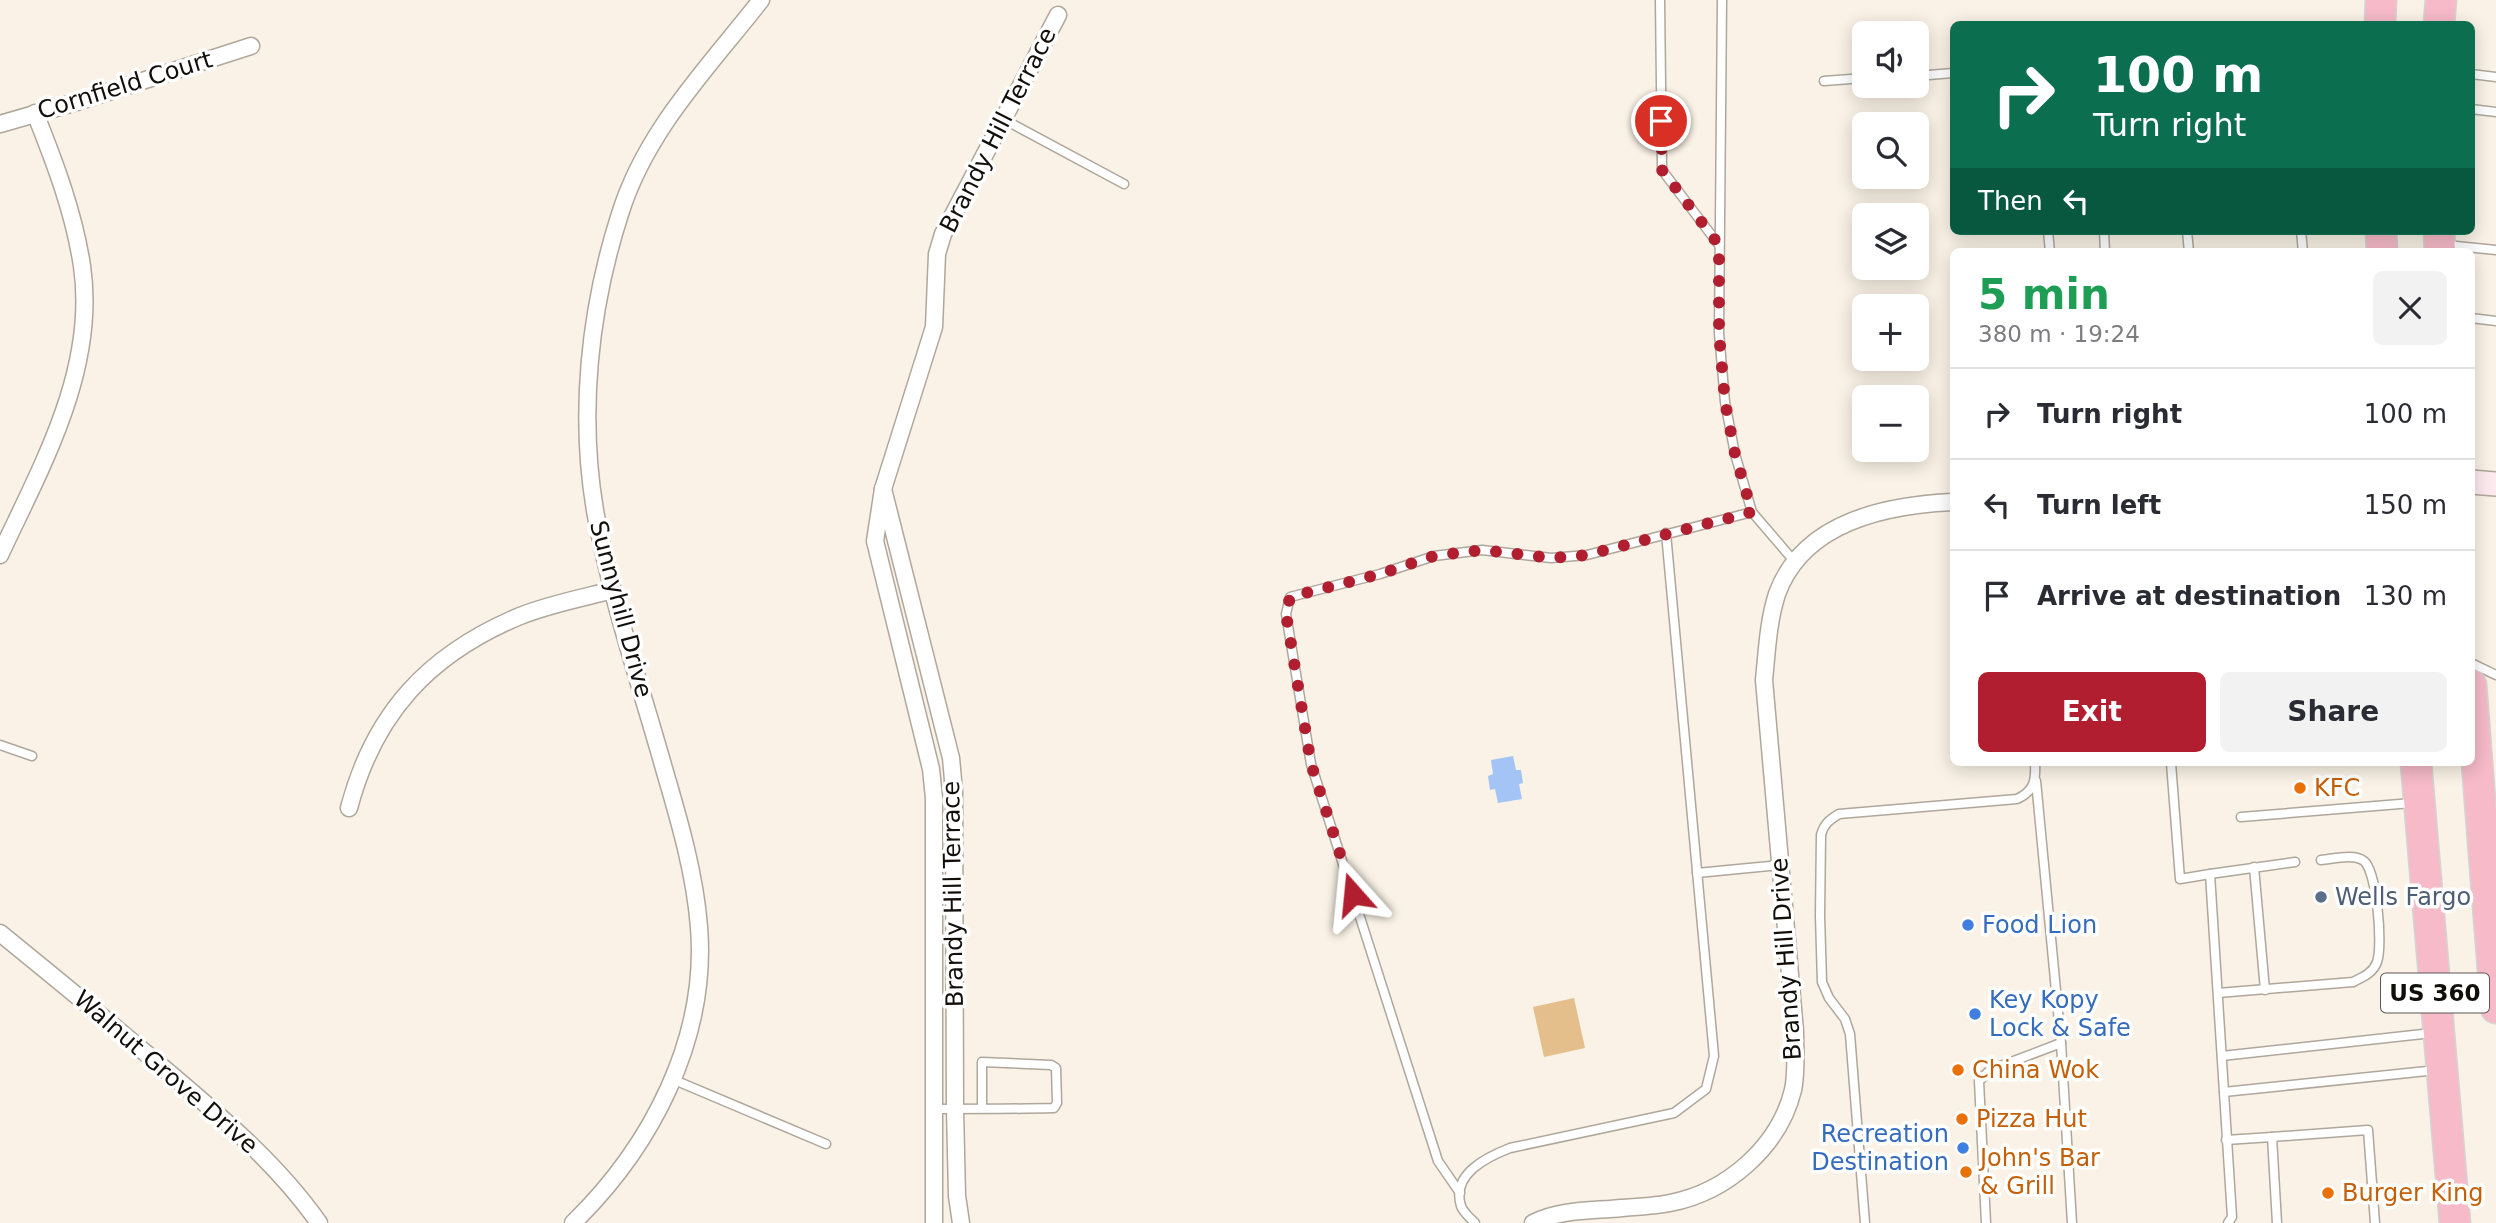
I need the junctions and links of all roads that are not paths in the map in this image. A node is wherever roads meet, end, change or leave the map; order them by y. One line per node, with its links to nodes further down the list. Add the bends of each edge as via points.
1 (761, 0): 35 (street, Sunnyhill Drive, via 683,96 651,144 620,215 604,275 592,348 587,445)
2 (1660, 0): 23 (lane, via 1662,170)
3 (1722, 0): 23 (lane)
4 (2381, 0): 7 (highway)
5 (2441, 0): 8 (highway)
6 (1058, 15): 19 (street, Brandy Hill Terrace)
7 (2380, 21)
8 (2440, 21)
9 (251, 47): 18 (street, Cornfield Court)
10 (1950, 74): 12 (lane)
11 (2475, 74): 13 (lane)
12 (1929, 75)
13 (2496, 77)
14 (1852, 79): 15 (lane)
15 (1824, 81)
16 (2475, 109): 17 (lane)
17 (2496, 112)
18 (35, 113): 20 (street, Cornfield Court); 33 (street, via 74,227 84,305 73,384 55,438)
19 (1003, 119): 21 (lane); 29 (street, Brandy Hill Terrace, via 943,234 937,254 934,327)
20 (0, 124)
21 (1124, 184)
22 (2439, 243): 24 (lane)
23 (1719, 245): 31 (lane, via 1725,402)
24 (2496, 250)
25 (2475, 318): 26 (lane)
26 (2496, 321)
27 (2475, 482): 28 (street)
28 (2496, 484)
29 (883, 489): 65 (street, Brandy Hill Terrace, via 875,541 931,769 934,798); 66 (street, Brandy Hill Terrace, via 951,758)
30 (1950, 502): 34 (street, via 1882,511 1842,523)
31 (1752, 512): 32 (lane); 34 (lane)
32 (1666, 533): 53 (lane); 71 (lane, via 1587,555 1551,558 1482,550 1434,556 1290,597 1286,614 1311,764 1438,1161)
33 (0, 555)
34 (1794, 561): 51 (street, Brandy Hill Drive, via 1772,616 1764,680)
35 (613, 590): 46 (street, via 520,616 449,655 415,683 389,714 366,754); 63 (street, Sunnyhill Drive, via 681,827 699,929 694,1011)
36 (2475, 665): 37 (lane)
37 (2496, 675)
38 (2475, 716): 48 (highway, US 360)
39 (0, 745): 40 (lane)
40 (32, 756)
41 (2035, 766): 44 (lane)
42 (2171, 766): 54 (lane, via 2180,879)
43 (2416, 766): 45 (highway, US 360)
44 (2036, 778): 60 (lane); 78 (lane, via 2033,787 2017,799 1839,814 1823,827 1822,982 1850,1034)
45 (2419, 803): 47 (lane); 59 (highway, US 360)
46 (348, 808)
47 (2241, 817)
48 (2489, 824): 58 (highway, US 360)
49 (2321, 860): 56 (lane, via 2356,857 2365,862 2373,878 2380,947 2377,963 2353,982)
50 (2295, 862): 52 (lane)
51 (1781, 865): 53 (lane); 77 (street, Brandy Hill Drive, via 1795,1031 1793,1089 1768,1142 1741,1170 1710,1190 1671,1203 1568,1213)
52 (2254, 867): 54 (lane); 56 (lane)
53 (1698, 873): 71 (lane, via 1714,1056 1706,1089 1674,1113 1497,1153 1467,1175)
54 (2210, 874): 57 (lane)
55 (0, 933): 72 (street, Walnut Grove Drive, via 222,1118 270,1163)
56 (2265, 990): 57 (lane)
57 (2218, 993): 61 (lane)
58 (2496, 1008)
59 (2438, 1032): 61 (lane); 62 (highway, US 360)
60 (2061, 1043): 79 (lane, via 1990,1070 1979,1081); 80 (lane)
61 (2221, 1056): 64 (lane)
62 (2442, 1069): 64 (lane); 84 (highway, US 360)
63 (672, 1079): 70 (lane); 73 (street, Sunnyhill Drive, via 624,1166)
64 (2224, 1093): 69 (lane)
65 (934, 1109): 66 (lane); 74 (street, Brandy Hill Terrace)
66 (955, 1109): 67 (lane); 75 (street, Brandy Hill Terrace)
67 (982, 1109): 67 (lane, via 1054,1108 1056,1068 982,1062)
68 (2272, 1137): 69 (lane); 82 (lane); 83 (lane, via 2368,1130)
69 (2227, 1140): 81 (lane, via 2232,1217)
70 (826, 1144)
71 (1460, 1194): 76 (lane, via 1461,1208)
72 (319, 1223)
73 (573, 1223)
74 (934, 1223)
75 (961, 1223)
76 (1475, 1223)
77 (1533, 1223)
78 (1865, 1223)
79 (1986, 1223)
80 (2073, 1223)
81 (2228, 1223)
82 (2277, 1223)
83 (2375, 1223)
84 (2455, 1223)

